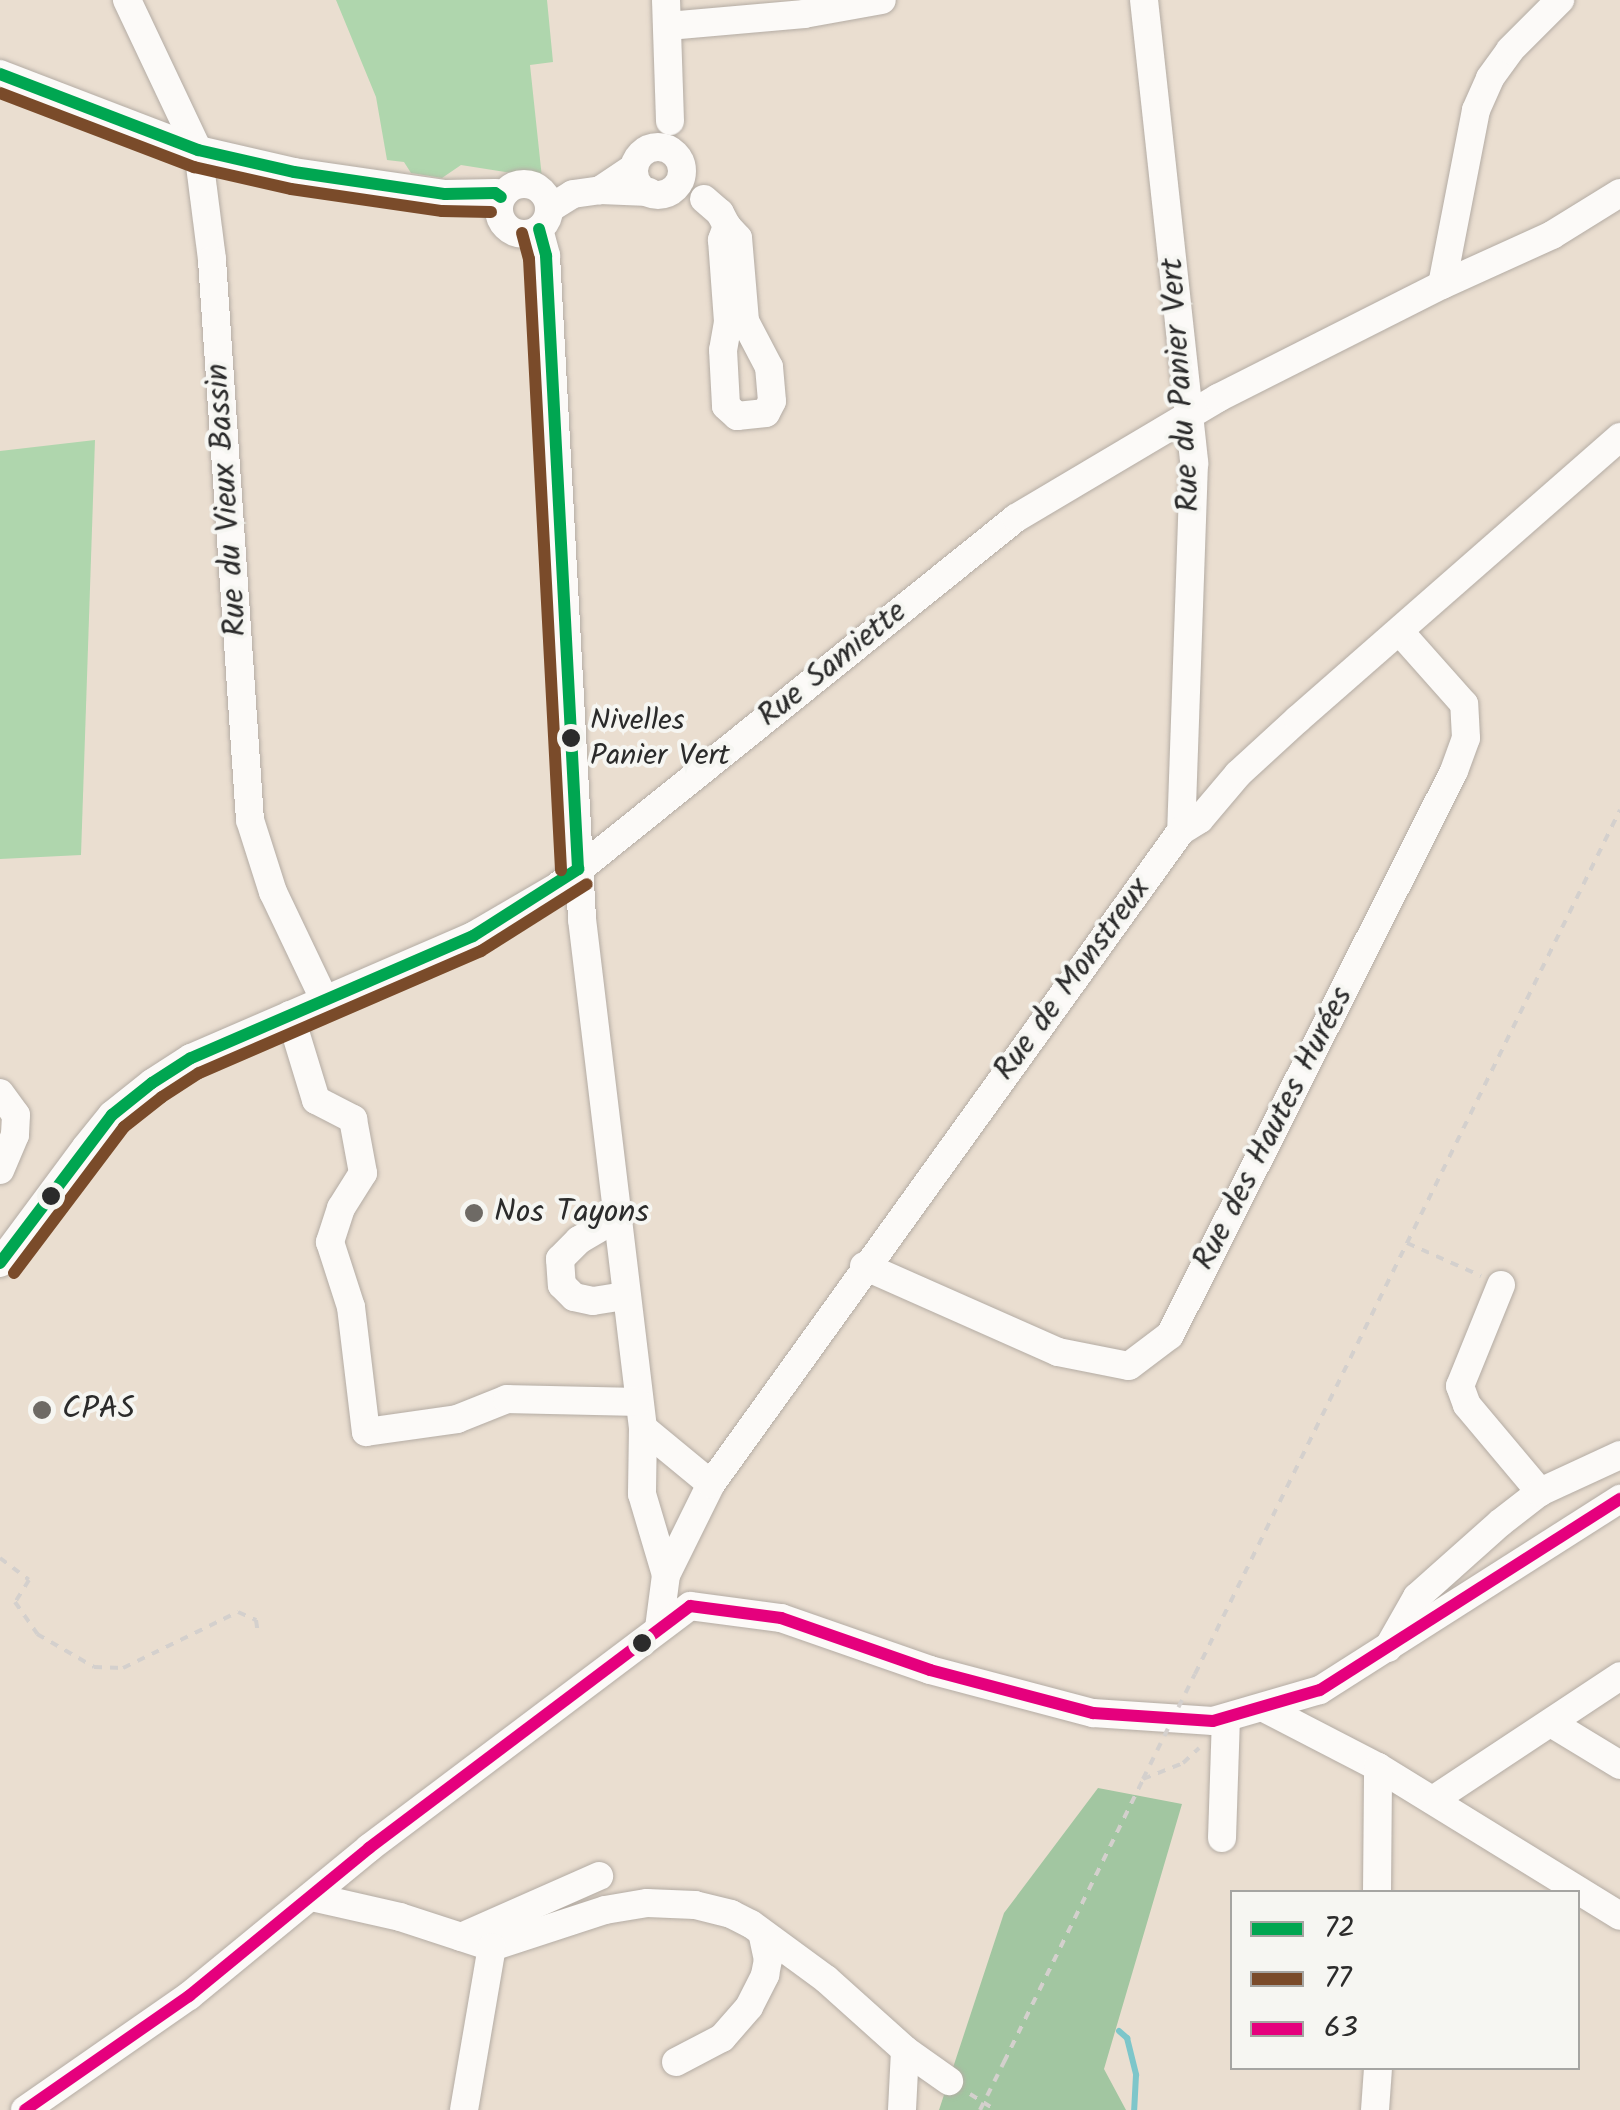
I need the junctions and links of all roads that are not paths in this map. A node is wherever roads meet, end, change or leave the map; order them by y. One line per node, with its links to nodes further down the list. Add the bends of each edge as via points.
1 (127, 0): 8 (street, Rue du Vieux Bassin)
2 (882, 0): 5 (street, via 804,14)
3 (1144, 0): 16 (street, Rue du Panier Vert)
4 (1560, 0): 15 (street, via 1510,50 1476,110)
5 (667, 13): 7 (street)
6 (0, 74): 8 (street)
7 (670, 120): 9 (street); 10 (street)
8 (198, 150): 13 (street, via 445,194 501,197 513,186 530,184 543,193); 21 (street, Rue du Vieux Bassin, via 212,260 250,820 273,892)
9 (639, 159): 10 (street, via 658,148); 10 (street, via 636,183); 11 (street)
10 (669, 178): 11 (street); 14 (street, via 704,199)
11 (600, 190): 13 (street, via 573,194)
12 (1620, 193): 15 (street, Rue Samiette, via 1552,236)
13 (544, 219): 20 (street)
14 (726, 226): 14 (street, via 726,406 738,416 766,412 772,401 770,367 745,321 738,238)
15 (1442, 285): 16 (street, Rue Samiette)
16 (1190, 414): 19 (street, Rue du Panier Vert, via 1194,463); 20 (street, Rue Samiette, via 1016,518)
17 (1620, 437): 18 (street, Rue de Monstreux)
18 (1400, 632): 19 (street, Rue de Monstreux, via 1238,774 1200,820); 27 (street, Rue des Hautes Hurées, via 1464,704 1466,738 1170,1335 1129,1366 1058,1352)
19 (1180, 831): 27 (street, Rue de Monstreux)
20 (578, 870): 21 (street, Rue Samiette, via 473,936); 25 (street)
21 (325, 1001): 22 (street, Rue Samiette)
22 (290, 1015): 26 (street, Rue Samiette, via 191,1058 112,1115); 30 (street, via 316,1100 353,1119 363,1173 330,1242 350,1307 366,1432 457,1419 508,1399)
23 (0, 1093): 24 (street, via 16,1115)
24 (0, 1170)
25 (615, 1219): 29 (street); 29 (street, via 560,1259 562,1285 592,1301)
26 (0, 1263)
27 (864, 1266): 32 (street, Rue de Monstreux)
28 (1501, 1284): 33 (street, via 1460,1386 1466,1405)
29 (625, 1296): 30 (street)
30 (640, 1415): 32 (street); 35 (street, via 642,1494)
31 (1620, 1456): 33 (street)
32 (711, 1484): 35 (street, Rue de Monstreux)
33 (1540, 1492): 37 (street, via 1417,1596)
34 (1620, 1498): 37 (street)
35 (666, 1575): 36 (street, Rue de Monstreux)
36 (659, 1628): 40 (street, via 690,1606 762,1614 930,1670 1093,1713); 50 (street)
37 (1385, 1652): 39 (street, via 1320,1690)
38 (1620, 1676): 41 (street)
39 (1266, 1710): 40 (street); 43 (street)
40 (1220, 1720): 45 (street)
41 (1551, 1723): 42 (street); 44 (street)
42 (1620, 1765)
43 (1378, 1768): 44 (street); 47 (street)
44 (1432, 1800): 48 (street)
45 (1222, 1838)
46 (599, 1876): 52 (street)
47 (1377, 1890)
48 (1578, 1890)
49 (1580, 1891): 51 (street)
50 (312, 1897): 52 (street); 59 (street, via 189,1996)
51 (1620, 1916)
52 (461, 1937): 54 (street)
53 (763, 1937): 54 (street, via 731,1914 647,1903); 55 (street, via 826,1978); 56 (street, via 765,1976 749,2008 722,2038)
54 (492, 1948): 60 (street)
55 (904, 2050): 58 (street); 61 (street)
56 (676, 2062)
57 (1378, 2070): 62 (street)
58 (949, 2081)
59 (25, 2110)
60 (464, 2110)
61 (902, 2110)
62 (1375, 2110)

